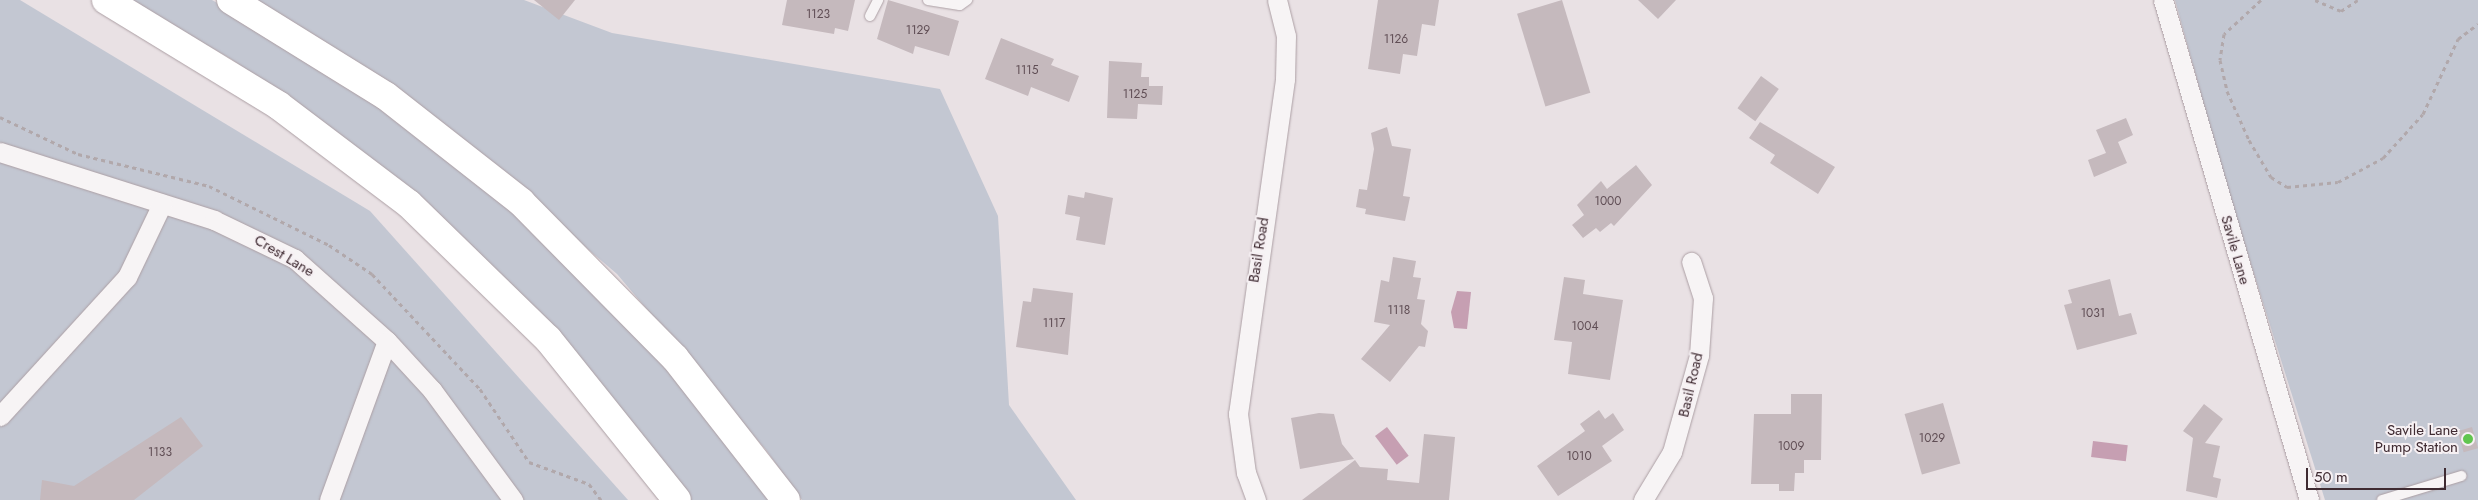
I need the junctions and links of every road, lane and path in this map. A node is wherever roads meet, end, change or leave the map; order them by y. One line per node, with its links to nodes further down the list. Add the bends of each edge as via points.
1 (106, 0): 21 (highway, via 278,105 409,204 548,339)
2 (231, 0): 22 (highway, via 386,96 521,202 675,358)
3 (878, 0): 11 (lane)
4 (928, 0): 5 (lane, via 960,5)
5 (967, 0)
6 (1278, 0): 23 (street, Basil Road, via 1286,36 1285,79 1238,414 1246,473)
7 (2163, 0): 25 (street, Savile Lane)
8 (2261, 0): 12 (path, via 2224,34 2220,60 2227,91 2249,140 2270,177 2287,187 2338,182 2383,158 2423,114 2458,39)
9 (2315, 0): 10 (path, via 2341,11)
10 (2358, 0)
11 (870, 16)
12 (2478, 24)
13 (0, 152): 14 (street, Crest Lane)
14 (162, 204): 16 (street, Crest Lane, via 214,220 295,259); 17 (street, via 127,277)
15 (1690, 262): 24 (street, Basil Road, via 1702,298 1698,355 1672,452)
16 (387, 341): 19 (street); 20 (street, Crest Lane, via 432,390)
17 (0, 416)
18 (2461, 476): 26 (lane)
19 (329, 500)
20 (513, 500)
21 (677, 500)
22 (786, 500)
23 (1256, 500)
24 (1644, 500)
25 (2309, 500)
26 (2382, 500)

